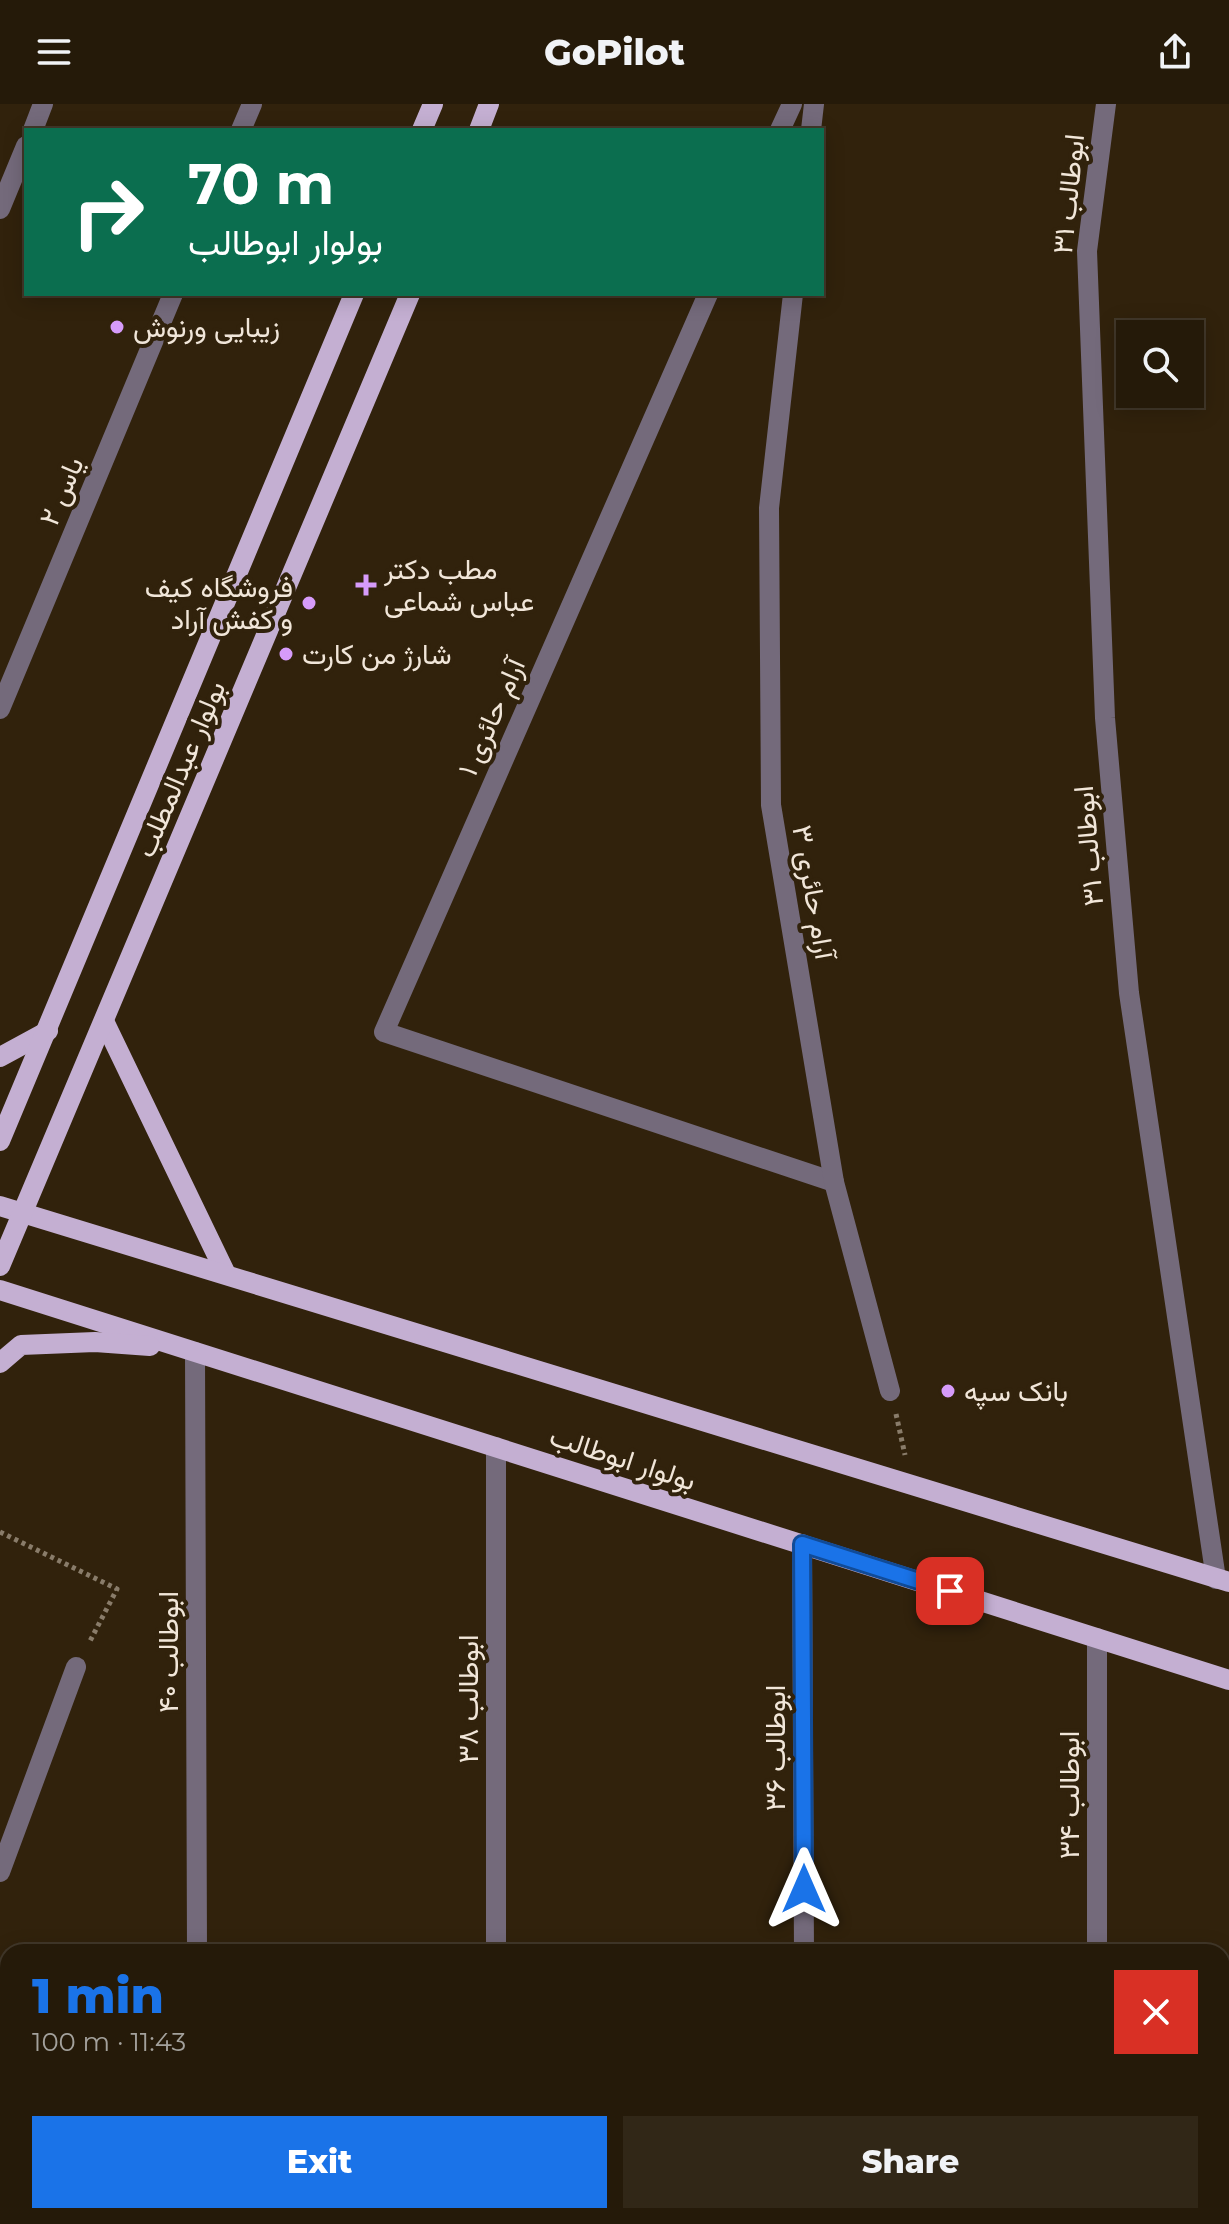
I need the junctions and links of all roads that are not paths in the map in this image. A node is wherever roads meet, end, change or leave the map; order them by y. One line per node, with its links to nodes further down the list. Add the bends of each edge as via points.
1 (43, 104): 8 (street)
2 (252, 104): 9 (street)
3 (433, 104): 10 (main road)
4 (489, 104): 11 (main road)
5 (792, 104): 12 (street)
6 (814, 104): 13 (street)
7 (1106, 104): 37 (street, ابوطالب ۳۱, via 1087,251 1105,718 1129,993)
8 (34, 128)
9 (242, 128)
10 (423, 128)
11 (480, 128)
12 (781, 128)
13 (811, 128)
14 (24, 151): 15 (street)
15 (0, 209)
16 (172, 296): 21 (street, یاس ۲)
17 (353, 296): 23 (main road, بولوار عبدالمطلب)
18 (409, 296): 22 (main road, بولوار عبدالمطلب)
19 (707, 296): 26 (street, آرام حائری ۱, via 384,1032)
20 (793, 296): 26 (street, آرام حائری ۳, via 769,508 771,805)
21 (0, 709)
22 (104, 1021): 28 (main road, بولوار عبدالمطلب); 30 (main road)
23 (48, 1031): 24 (main road); 25 (main road, بولوار عبدالمطلب)
24 (0, 1057)
25 (0, 1141)
26 (834, 1182): 34 (street, آرام حائری ۳)
27 (0, 1206): 28 (main road, بولوار ابوطالب)
28 (23, 1212): 29 (main road, بولوار عبدالمطلب); 30 (main road, بولوار ابوطالب)
29 (0, 1266)
30 (226, 1274): 37 (main road, بولوار ابوطالب)
31 (0, 1290): 32 (main road, بولوار ابوطالب)
32 (189, 1350): 33 (main road, via 95,1342 21,1345); 35 (main road, بولوار ابوطالب); 42 (street, ابوطالب ۴۰)
33 (0, 1363)
34 (890, 1391)
35 (496, 1447): 36 (main road, بولوار ابوطالب); 43 (street, ابوطالب ۳۸)
36 (802, 1544): 38 (main road, بولوار ابوطالب); 44 (street, ابوطالب ۳۶)
37 (1223, 1580)
38 (1097, 1638): 40 (main road, بولوار ابوطالب); 45 (street, ابوطالب ۳۴)
39 (76, 1667): 41 (street)
40 (1229, 1680)
41 (0, 1872)
42 (197, 1944)
43 (496, 1944)
44 (804, 1944)
45 (1097, 1944)

